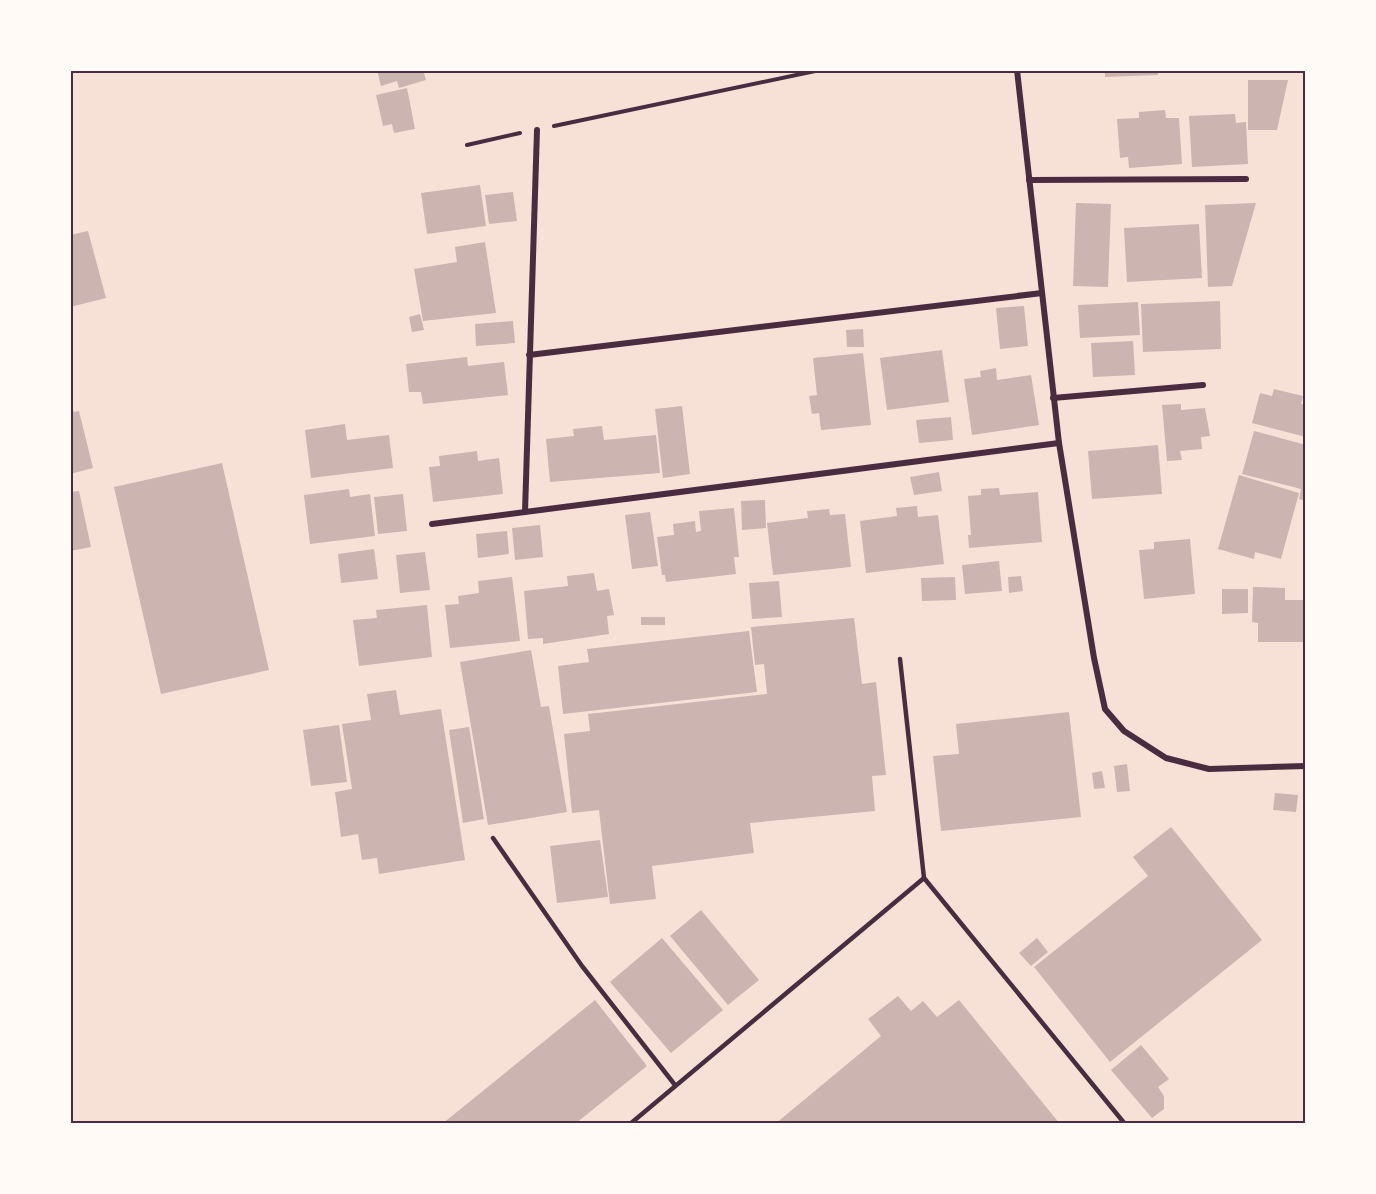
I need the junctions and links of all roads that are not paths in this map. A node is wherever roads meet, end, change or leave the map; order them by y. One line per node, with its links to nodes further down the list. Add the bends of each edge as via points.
1 (1017, 70): 4 (street)
2 (537, 130): 6 (street)
3 (1246, 179): 4 (street)
4 (1029, 180): 5 (street)
5 (1042, 293): 6 (street); 8 (street)
6 (529, 355): 10 (street)
7 (1203, 385): 8 (street)
8 (1053, 399): 9 (street)
9 (1059, 443): 10 (street); 13 (street, via 1105,709 1124,731 1166,758 1209,769)
10 (525, 512): 11 (street)
11 (432, 524)
12 (900, 658): 15 (lane)
13 (1305, 766)
14 (492, 838): 16 (lane, via 582,966)
15 (924, 878): 16 (lane); 18 (lane)
16 (675, 1085): 17 (lane)
17 (630, 1124)
18 (1125, 1124)

